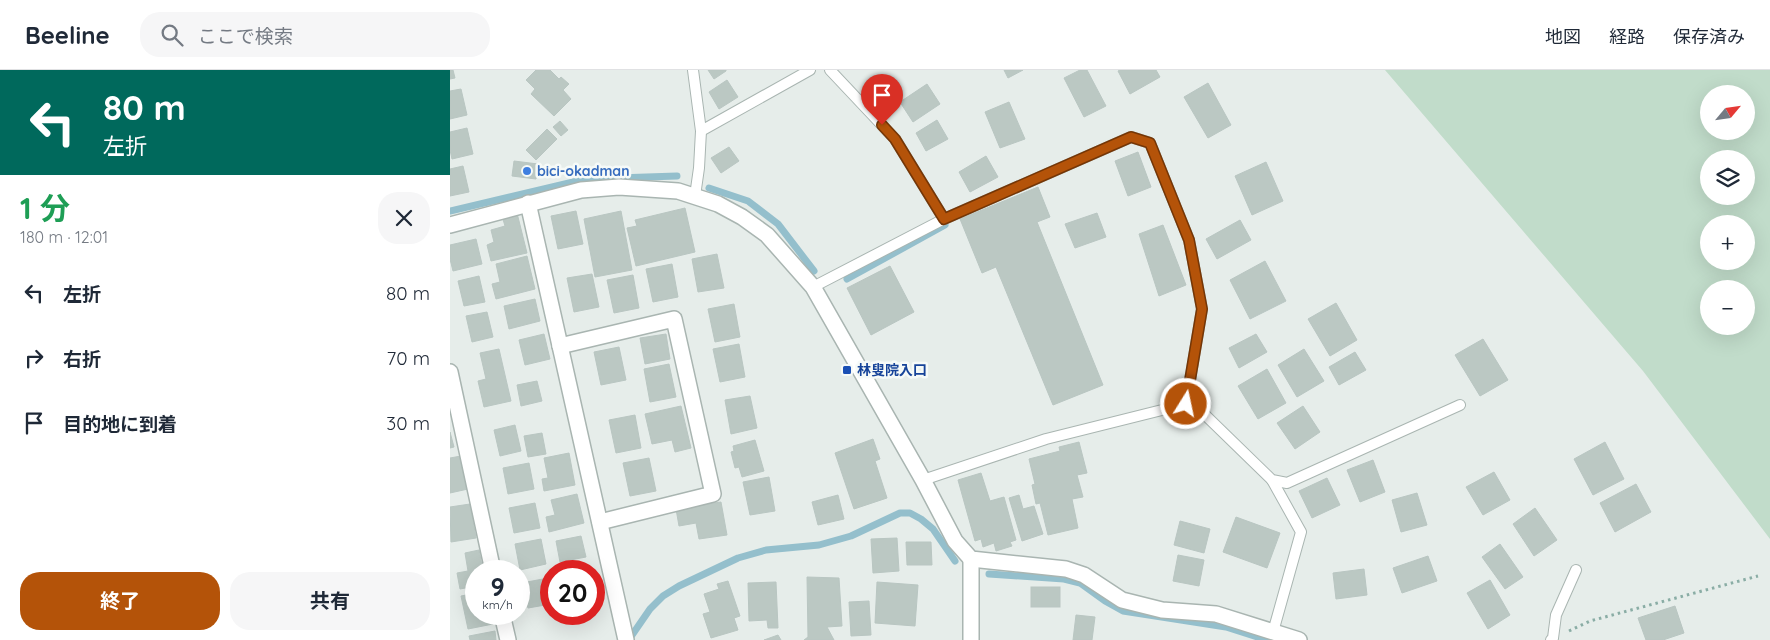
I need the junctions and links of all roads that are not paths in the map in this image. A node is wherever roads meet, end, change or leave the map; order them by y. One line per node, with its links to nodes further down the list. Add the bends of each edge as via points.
1 (693, 70): 4 (lane)
2 (810, 70): 4 (lane)
3 (830, 70): 7 (lane, via 895,139)
4 (701, 131): 5 (lane)
5 (695, 196): 6 (street, via 678,191 619,187 581,190); 9 (street, via 742,216 767,235)
6 (528, 204): 8 (street); 10 (street)
7 (944, 219): 9 (lane); 12 (lane, via 1131,137 1150,143 1189,240 1202,309)
8 (450, 225)
9 (813, 287): 14 (street)
10 (560, 346): 16 (street); 16 (street, via 674,319 713,494)
11 (450, 372): 18 (street)
12 (1186, 404): 14 (lane, via 1046,439); 15 (lane, via 1199,409)
13 (1460, 405): 15 (lane, via 1287,483)
14 (923, 480): 17 (street, via 955,542)
15 (1272, 480): 21 (lane, via 1301,532)
16 (600, 522): 24 (street)
17 (971, 559): 21 (street, via 1066,569 1084,576 1122,600 1162,610 1216,614); 25 (street)
18 (491, 560)
19 (1576, 570): 22 (lane, via 1556,615)
20 (505, 625): 23 (street)
21 (1274, 632): 26 (street)
22 (1552, 639)
23 (508, 640)
24 (626, 640)
25 (971, 640)
26 (1299, 640)

